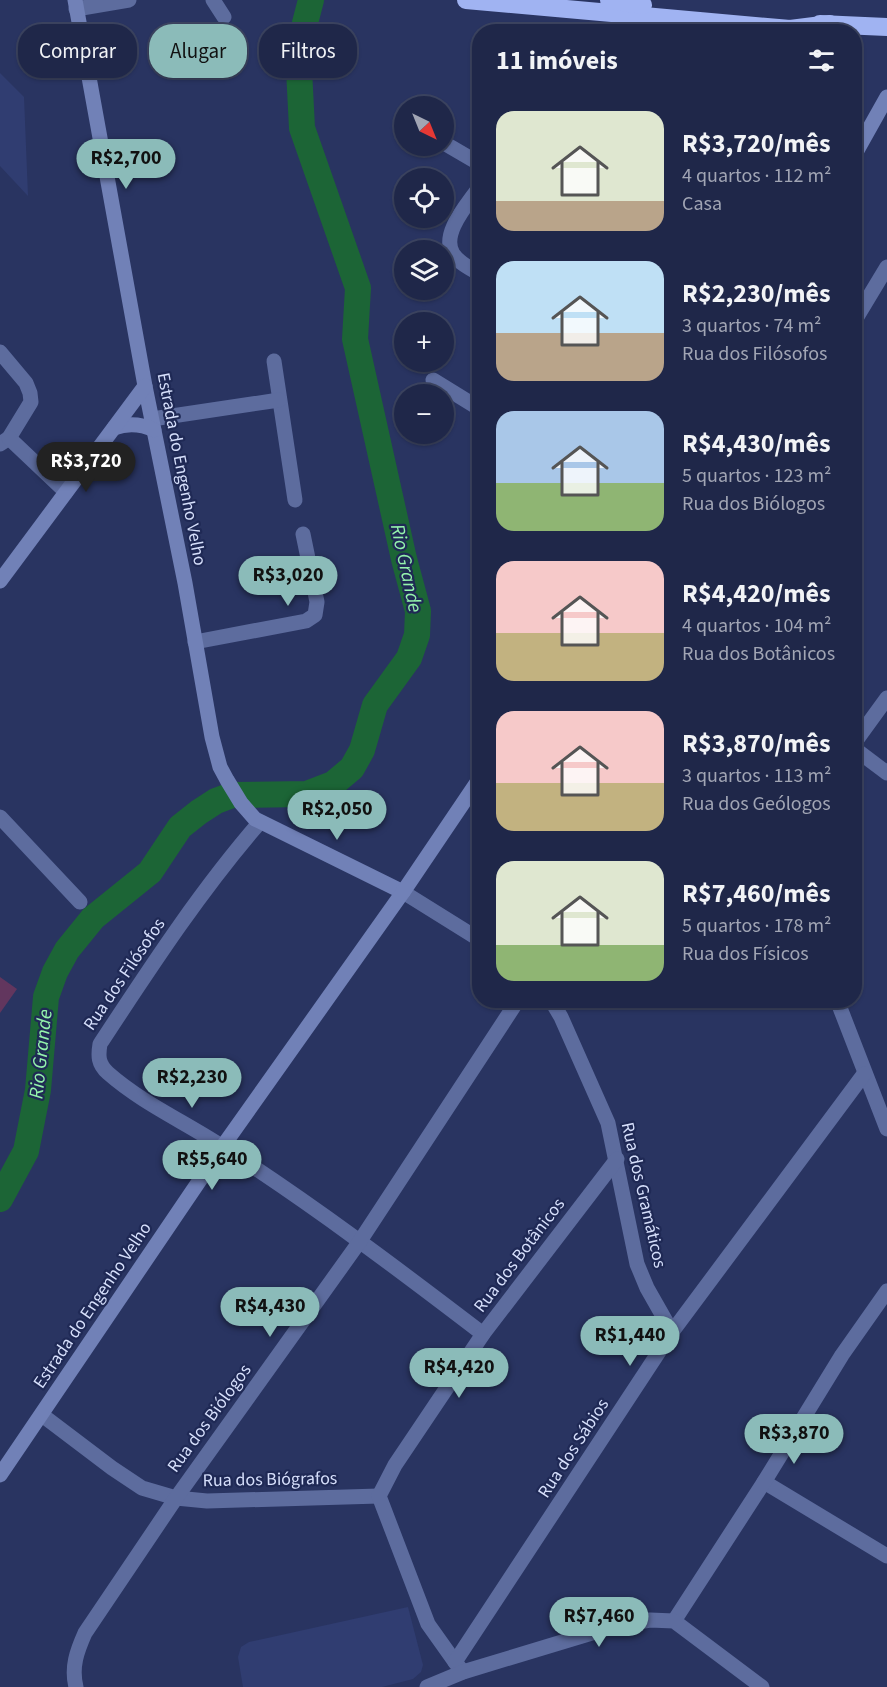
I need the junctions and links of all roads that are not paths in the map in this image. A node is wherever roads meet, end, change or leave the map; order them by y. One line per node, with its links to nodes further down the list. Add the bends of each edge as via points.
1 (129, 0): 5 (street)
2 (213, 0): 6 (street)
3 (466, 0): 7 (highway)
4 (609, 0): 8 (highway, via 722,16)
5 (75, 4): 22 (street, Estrada do Engenho Velho)
6 (225, 17)
7 (734, 24)
8 (830, 24)
9 (862, 26): 10 (highway)
10 (887, 27)
11 (887, 97): 12 (street)
12 (862, 142)
13 (454, 149): 14 (street)
14 (472, 159)
15 (472, 198): 17 (street, via 449,238 453,254)
16 (887, 267): 18 (street)
17 (472, 269)
18 (862, 308)
19 (0, 352): 27 (street, via 26,383 31,402)
20 (274, 361): 23 (street)
21 (433, 380): 24 (street)
22 (146, 386): 25 (street, Estrada do Engenho Velho); 26 (street)
23 (279, 400): 25 (street); 29 (street)
24 (472, 404)
25 (153, 425): 26 (street); 32 (street, Estrada do Engenho Velho)
26 (114, 428): 28 (street)
27 (4, 441): 28 (street)
28 (66, 492): 31 (street)
29 (295, 500)
30 (303, 534): 32 (street, via 317,602 315,615 306,621)
31 (0, 581)
32 (195, 642): 39 (street, Estrada do Engenho Velho, via 220,767 241,803)
33 (887, 698): 34 (street)
34 (862, 732)
35 (862, 754): 36 (street)
36 (887, 773)
37 (472, 790): 40 (street)
38 (0, 817): 41 (street)
39 (257, 820): 40 (street, Estrada do Engenho Velho); 48 (street, Rua dos Filósofos, via 167,944 98,1052 105,1071 131,1091)
40 (403, 892): 42 (street); 48 (street, Estrada do Engenho Velho)
41 (80, 902)
42 (472, 935)
43 (513, 1008): 50 (street, Rua dos Biólogos)
44 (556, 1008): 49 (street, Rua dos Gramáticos, via 608,1123)
45 (840, 1008): 46 (street)
46 (864, 1074): 47 (street); 52 (street, Rua dos Sábios)
47 (887, 1129)
48 (223, 1146): 50 (street, Rua dos Filósofos); 54 (street, Estrada do Engenho Velho)
49 (617, 1159): 52 (street, Rua dos Gramáticos, via 637,1264); 53 (street, Rua dos Botânicos)
50 (360, 1240): 53 (street, Rua dos Filósofos); 58 (street, Rua dos Biólogos)
51 (887, 1291): 56 (street, via 842,1355)
52 (672, 1332): 61 (street, Rua dos Sábios)
53 (483, 1334): 57 (street, Rua dos Botânicos, via 395,1465)
54 (42, 1415): 55 (street, Estrada do Engenho Velho); 58 (street, Rua dos Biógrafos, via 142,1488)
55 (0, 1475)
56 (764, 1482): 59 (street); 60 (street)
57 (379, 1496): 58 (street, Rua dos Biógrafos, via 207,1501); 61 (street, via 428,1624)
58 (176, 1498): 62 (street, Rua dos Biólogos, via 85,1633 75,1655)
59 (887, 1556)
60 (674, 1621): 61 (street, via 650,1620 615,1626); 64 (street)
61 (459, 1667): 63 (street)
62 (76, 1687)
63 (427, 1687)
64 (762, 1687)

